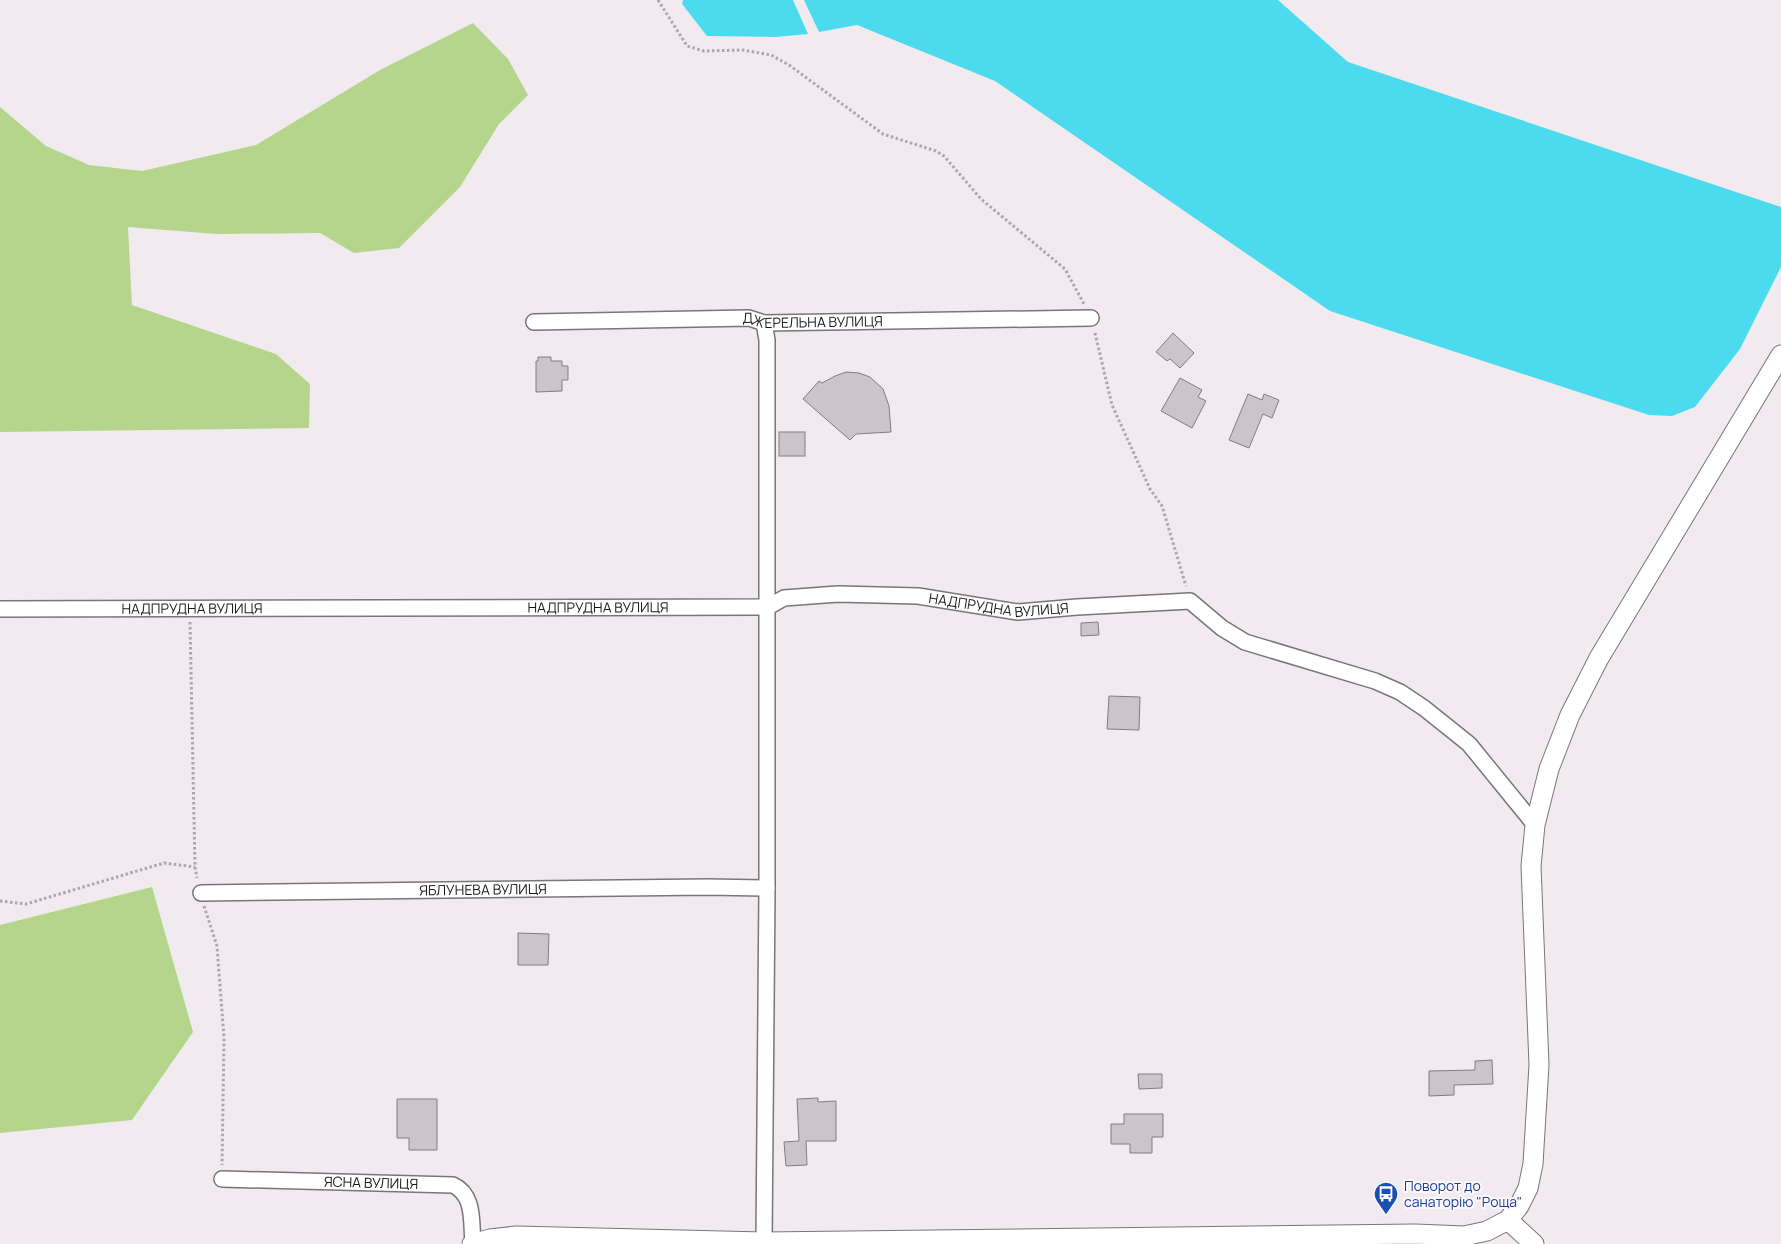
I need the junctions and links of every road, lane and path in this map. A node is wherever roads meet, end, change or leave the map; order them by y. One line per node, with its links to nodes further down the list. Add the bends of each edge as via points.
1 (658, 0): 2 (path, via 687,46 704,51 743,50 771,56 789,65 883,134 944,156 981,199 1065,269)
2 (1091, 318): 4 (street, ДЖЕРЕЛЬНА ВУЛИЦЯ); 6 (path, via 1112,404 1150,489 1162,506)
3 (534, 322): 4 (street, ДЖЕРЕЛЬНА ВУЛИЦЯ, via 749,318)
4 (764, 323): 7 (street, via 767,340)
5 (1781, 355): 9 (street, via 1599,658 1566,724 1549,769)
6 (1190, 601): 7 (street, НАДПРУДНА ВУЛИЦЯ, via 1018,612 918,596 838,594 784,598); 9 (street, via 1222,628 1245,642 1376,681 1400,692 1469,744)
7 (768, 607): 8 (street, НАДПРУДНА ВУЛИЦЯ); 11 (street)
8 (0, 609)
9 (1535, 825): 15 (street, via 1531,866 1540,1065 1533,1164 1528,1188)
10 (195, 867): 13 (path, via 164,863 26,904)
11 (767, 888): 12 (street, ЯБЛУНЕВА ВУЛИЦЯ, via 708,886); 17 (street)
12 (200, 893)
13 (0, 901)
14 (222, 1179): 18 (street, ЯСНА ВУЛИЦЯ, via 453,1185 464,1191 470,1202)
15 (1508, 1220): 17 (street, via 1487,1231 1464,1236); 19 (street)
16 (516, 1240): 17 (street); 18 (street, via 490,1239)
17 (764, 1242)
18 (472, 1244)
19 (1534, 1244)

